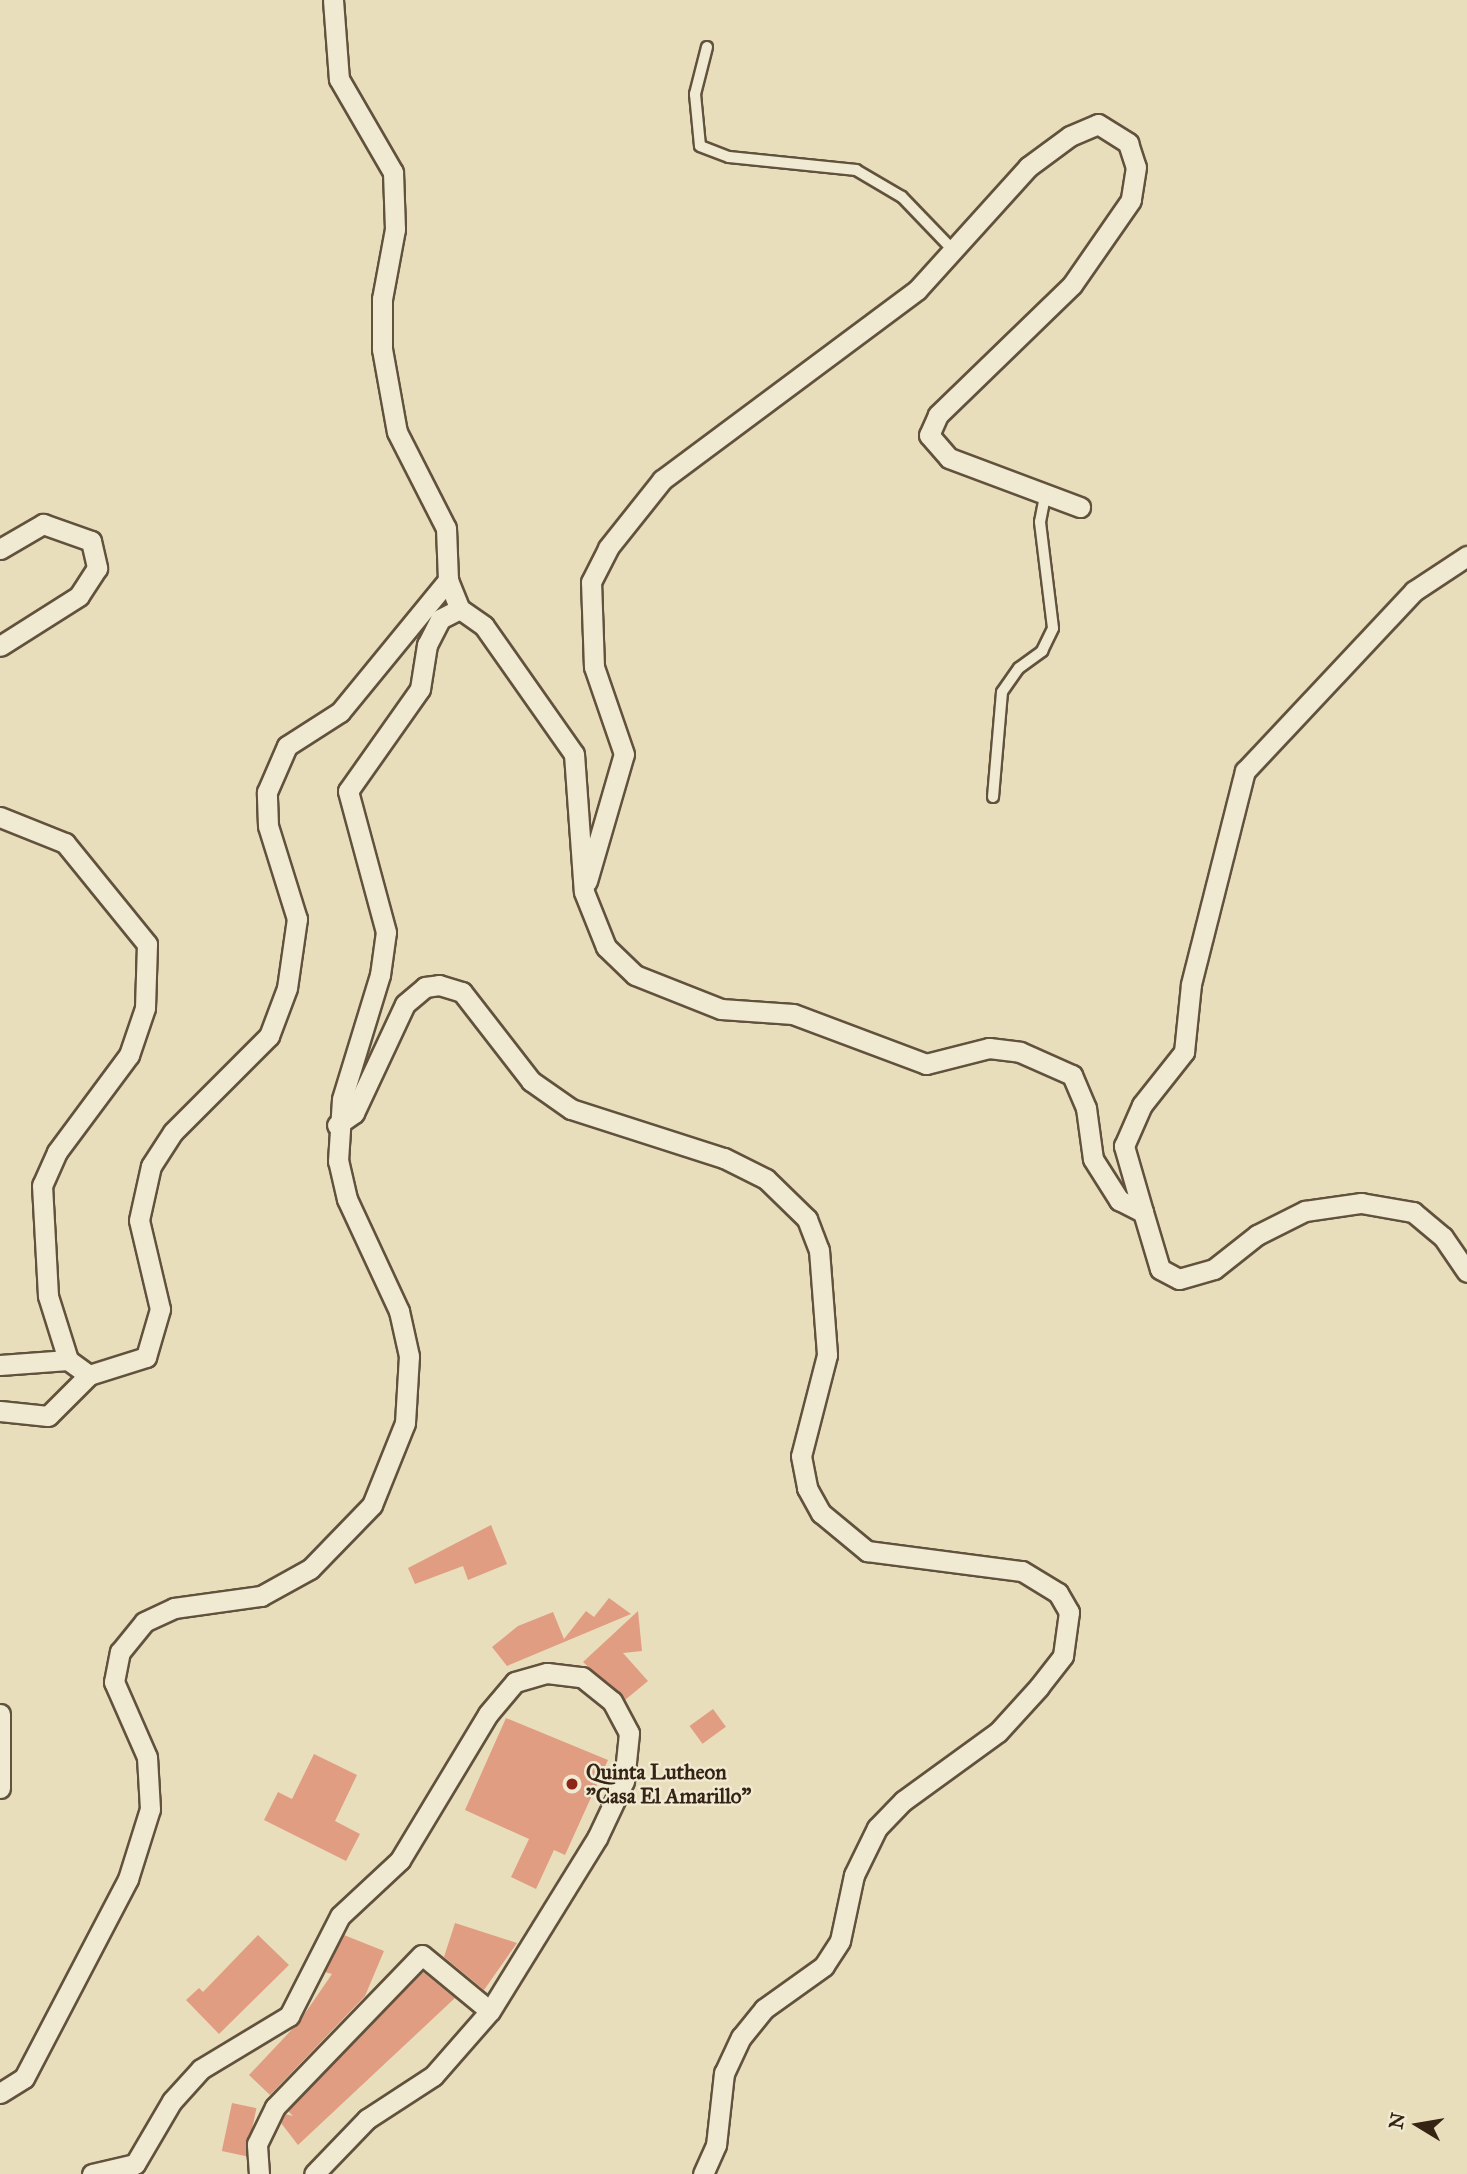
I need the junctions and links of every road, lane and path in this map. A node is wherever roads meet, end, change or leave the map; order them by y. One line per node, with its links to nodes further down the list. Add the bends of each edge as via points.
1 (333, 0): 8 (street, via 339,79 393,172 395,229 382,299 382,349 397,432 446,528)
2 (707, 47): 3 (lane, via 695,94 700,146 729,158 856,170 902,197)
3 (954, 251): 4 (street, via 1028,167 1070,136 1098,124 1128,143 1136,182 1114,231 1072,285 938,415 929,435 948,458); 13 (street, via 917,290 662,480 608,548 592,582 594,667 624,754)
4 (1045, 497): 5 (street); 11 (lane, via 1040,522 1053,628 1042,651 1019,667 1002,692)
5 (1080, 507)
6 (0, 550): 10 (street, via 43,524 91,541 97,568 79,596)
7 (1467, 556): 15 (street, via 1414,591 1245,771 1191,984 1184,1052 1142,1105 1125,1146)
8 (448, 580): 9 (street); 19 (street, via 340,712 287,746 267,792 268,826 297,919 287,988 269,1036 173,1132 151,1166 139,1220 160,1309 146,1357)
9 (460, 609): 13 (street, via 484,626 574,754); 14 (street, via 440,619 427,645 420,689 348,790 386,932)
10 (0, 646)
11 (993, 797)
12 (0, 817): 17 (street, via 65,843 147,944 145,1008 129,1055 57,1152 41,1185 48,1296)
13 (584, 892): 15 (street, via 606,947 635,975 721,1009 793,1014 926,1064 989,1048 1020,1052 1072,1075 1086,1108 1093,1158 1118,1200)
14 (337, 1125): 24 (street, via 347,1199 399,1311 409,1356 405,1423 372,1505 310,1569 261,1596 174,1608 144,1622 120,1652 114,1682 147,1756 150,1809 128,1879 24,2078); 28 (street, via 354,1113 405,1004 425,987 439,985 462,992 531,1081 571,1110 724,1158 765,1179 807,1219 819,1250 827,1355 801,1456 807,1488 821,1513 867,1551 1022,1571 1058,1594 1069,1612 1063,1656 1039,1688 998,1732 903,1801 877,1828 854,1875 840,1941 824,1966 764,2009 741,2037 724,2073 716,2144)
15 (1143, 1212): 16 (street, via 1160,1269 1179,1279 1214,1269 1257,1235 1305,1210 1361,1203 1413,1212 1443,1237)
16 (1467, 1272)
17 (68, 1360): 18 (street); 19 (street)
18 (0, 1365)
19 (89, 1375): 20 (street, via 48,1416)
20 (0, 1411)
21 (0, 1714): 22 (street)
22 (0, 1788)
23 (490, 2011): 25 (street, via 597,1838 624,1781 629,1733 612,1701 582,1677 547,1673 515,1682 488,1714 400,1860 340,1916 289,2016 201,2069 172,2101 135,2164); 26 (street, via 422,1955 275,2108 257,2144); 27 (street, via 433,2076 367,2119)
24 (0, 2094)
25 (92, 2174)
26 (259, 2174)
27 (314, 2174)
28 (703, 2174)

